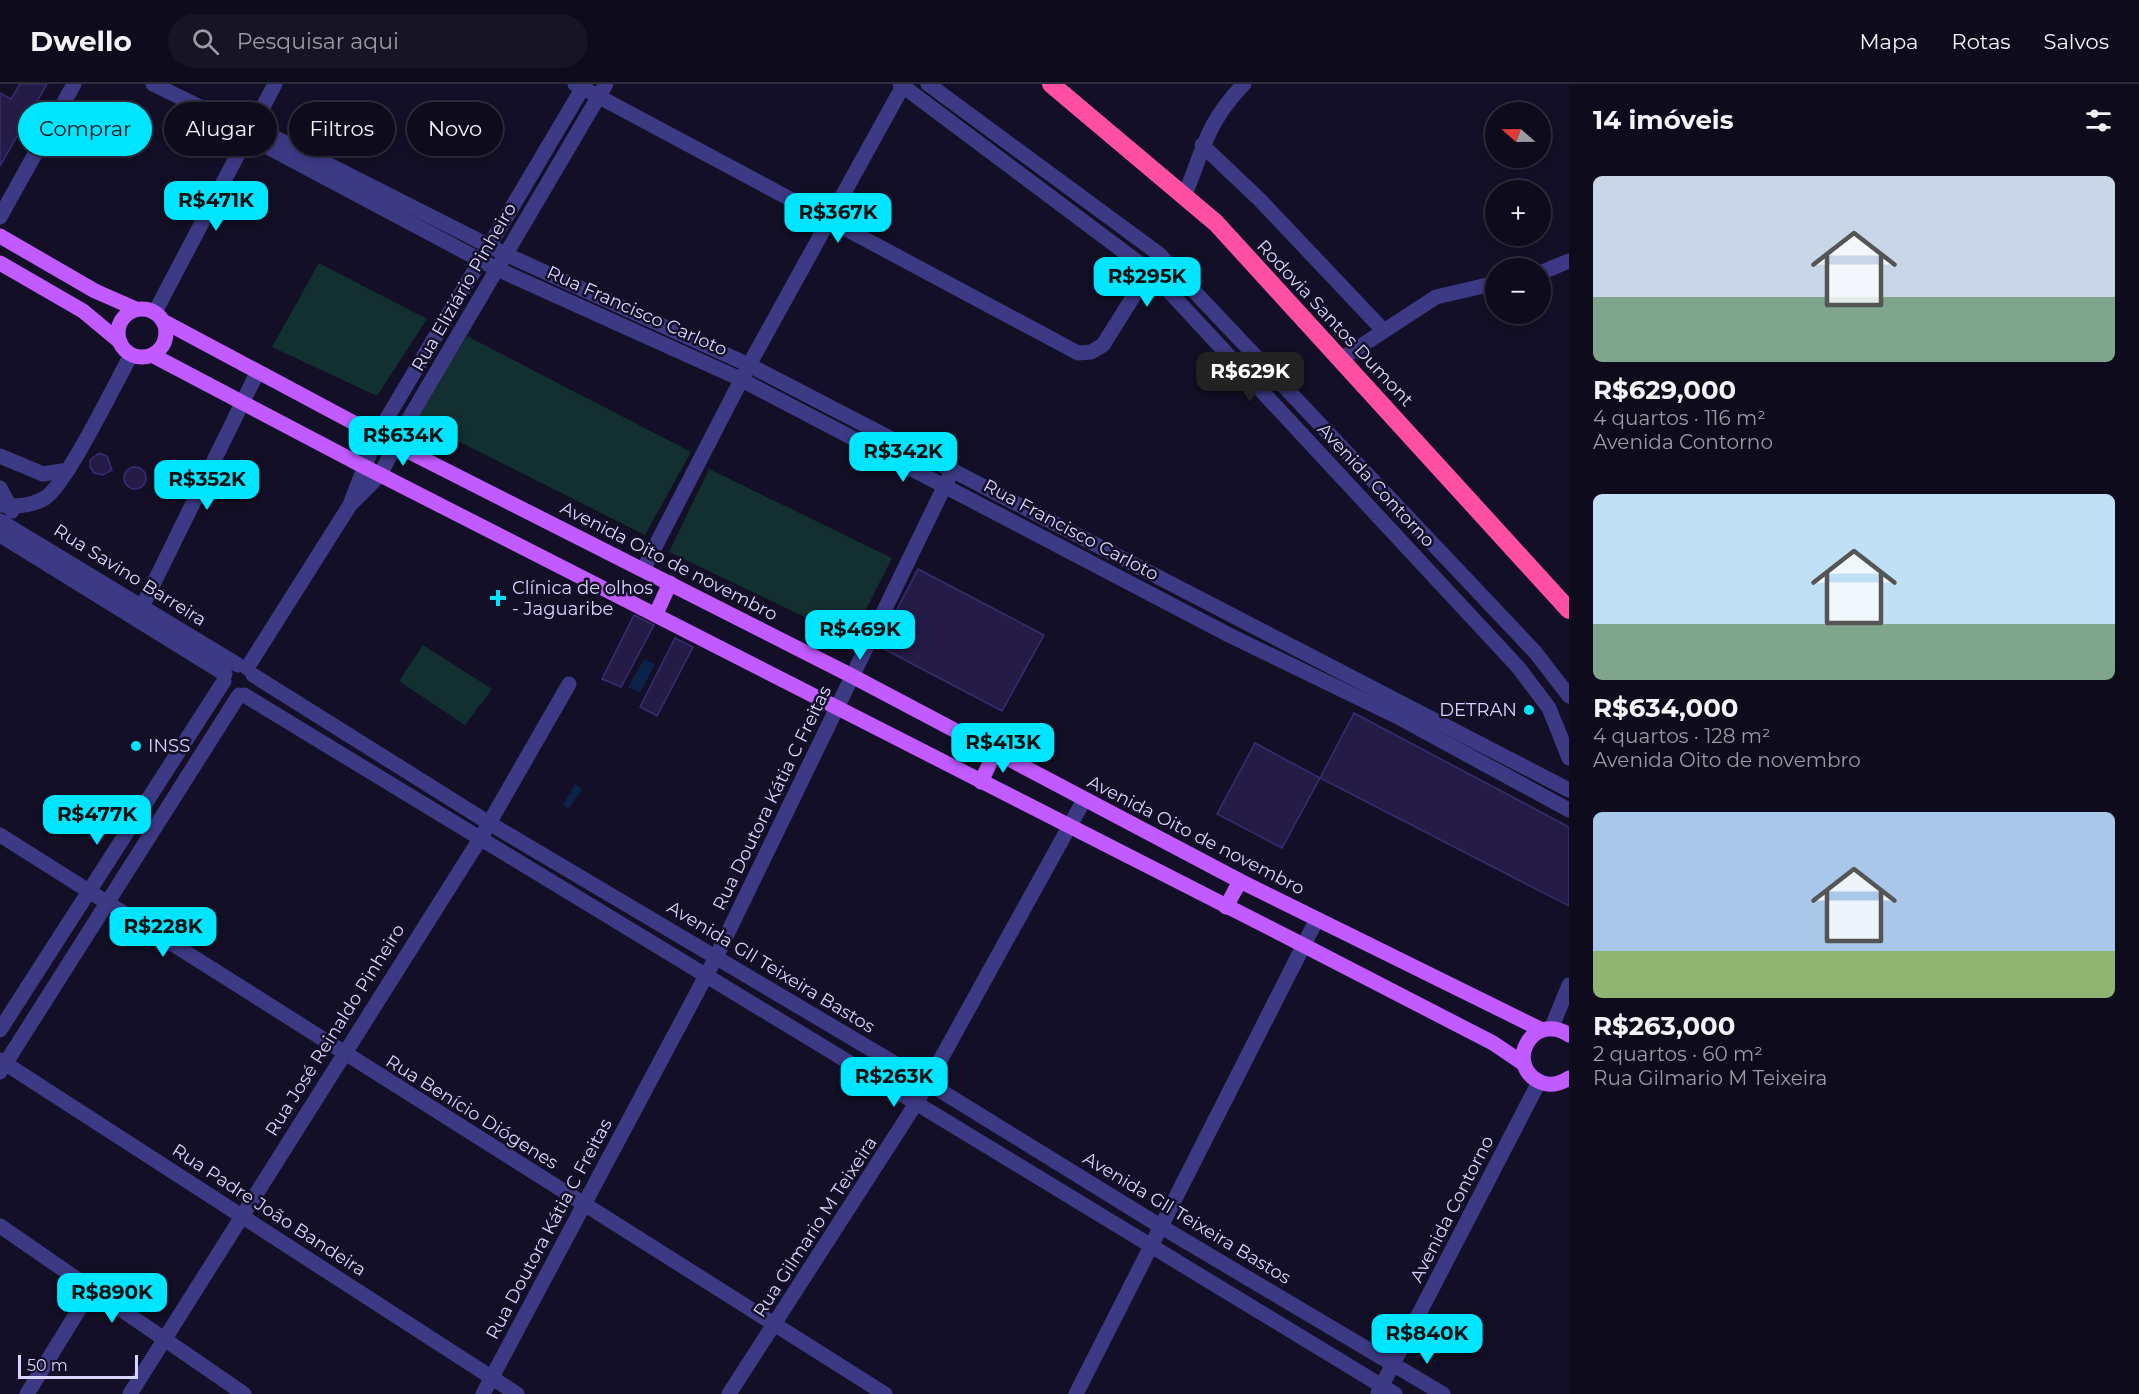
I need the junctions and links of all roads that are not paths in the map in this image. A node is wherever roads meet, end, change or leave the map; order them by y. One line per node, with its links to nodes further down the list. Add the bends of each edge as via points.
1 (74, 84): 17 (street)
2 (153, 84): 10 (street, Rua Francisco Carloto)
3 (275, 84): 11 (street)
4 (928, 84): 21 (street, Avenida Contorno)
5 (1051, 84): 16 (highway, Rodovia Santos Dumont)
6 (1244, 84): 13 (street, via 1218,113)
7 (580, 85): 9 (street); 20 (street, Rua Eliziário Pinheiro)
8 (902, 85): 18 (street); 28 (street, Avenida Contorno)
9 (602, 91): 18 (street); 22 (street, Rua Eliziário Pinheiro)
10 (190, 102)
11 (265, 102)
12 (277, 144): 20 (street, Rua Francisco Carloto)
13 (1202, 145): 16 (street); 32 (street)
14 (277, 146): 23 (street, Rua Francisco Carloto)
15 (238, 156): 31 (street)
16 (1184, 197): 36 (highway, Rodovia Santos Dumont, via 1216,224)
17 (0, 216)
18 (829, 220): 28 (street, via 1078,353 1092,352 1103,345); 37 (street)
19 (0, 236): 30 (main road, via 94,291)
20 (489, 247): 22 (street, Rua Francisco Carloto); 23 (street, Rua Eliziário Pinheiro)
21 (1159, 254): 28 (street); 64 (street, Avenida Contorno)
22 (505, 255): 27 (street, Rua Eliziário Pinheiro); 37 (street, Rua Francisco Carloto)
23 (482, 261): 27 (street, Rua Francisco Carloto); 42 (street, Rua Eliziário Pinheiro)
24 (1569, 261): 26 (street)
25 (0, 263): 33 (main road, via 83,311)
26 (1551, 268)
27 (497, 269): 39 (street, Rua Francisco Carloto); 44 (street, Rua Eliziário Pinheiro)
28 (1151, 272): 66 (street, Avenida Contorno)
29 (1485, 286): 32 (street, via 1436,297)
30 (136, 309): 31 (main road); 33 (main road, via 119,325)
31 (159, 316): 35 (main road, via 166,337 164,345); 38 (main road, Avenida Oito de novembro)
32 (1383, 330): 36 (street)
33 (119, 341): 34 (main road)
34 (131, 355): 35 (main road); 48 (street, Rua Savino Barreira)
35 (152, 356): 40 (main road)
36 (1341, 359): 62 (highway, Rodovia Santos Dumont)
37 (749, 365): 39 (street); 41 (street, Rua Francisco Carloto)
38 (257, 373): 40 (street); 42 (main road, Avenida Oito de novembro)
39 (741, 380): 43 (street, Rua Francisco Carloto); 57 (street)
40 (242, 402): 46 (main road); 60 (street)
41 (855, 419): 43 (street); 47 (street, Rua Francisco Carloto)
42 (377, 435): 44 (main road, Avenida Oito de novembro); 46 (street, Rua Eliziário Pinheiro)
43 (846, 435): 50 (street, Rua Francisco Carloto)
44 (395, 444): 49 (street, Rua Eliziário Pinheiro); 57 (main road, Avenida Oito de novembro)
45 (0, 456): 48 (street, via 43,474)
46 (363, 466): 49 (main road); 52 (street, Rua Eliziário Pinheiro)
47 (952, 469): 50 (street, Rua Doutora Kátia C Freitas); 59 (street, Rua Francisco Carloto)
48 (68, 470): 53 (street, Rua Savino Barreira, via 47,497 24,506)
49 (380, 475): 52 (street, Rua Eliziário Pinheiro); 63 (main road)
50 (945, 486): 61 (street, Rua Francisco Carloto); 69 (street, Rua Doutora Kátia C Freitas)
51 (0, 488): 53 (street)
52 (350, 505): 68 (street, Rua Eliziário Pinheiro)
53 (5, 506): 55 (street)
54 (0, 521): 55 (street, Rua Savino Barreira)
55 (26, 534): 60 (street, Rua Savino Barreira)
56 (0, 535): 68 (street, Rua Savino Barreira)
57 (644, 570): 58 (main road, Avenida Oito de novembro)
58 (670, 583): 63 (main road); 69 (main road, Avenida Oito de novembro)
59 (1188, 591): 61 (street); 65 (street, Rua Francisco Carloto)
60 (143, 605): 68 (street, Rua Savino Barreira)
61 (1179, 608): 67 (street, Rua Francisco Carloto)
62 (1569, 610)
63 (656, 614): 73 (main road)
64 (1535, 652): 66 (street); 72 (street, Avenida Contorno)
65 (1306, 653): 67 (street); 77 (street, Rua Francisco Carloto)
66 (1518, 667): 75 (street, Avenida Contorno, via 1549,708)
67 (1299, 669): 79 (street, Rua Francisco Carloto, via 1398,717)
68 (238, 673): 71 (street, via 230,693); 71 (street, via 254,685); 80 (street, Avenida GIl Teixeira Bastos); 86 (street, Rua Eliziário Pinheiro)
69 (852, 676): 73 (street, Rua Doutora Kátia C Freitas); 74 (main road, Avenida Oito de novembro)
70 (569, 684): 80 (street, Rua José Reinaldo Pinheiro)
71 (242, 695): 83 (street); 88 (street)
72 (1569, 696)
73 (838, 708): 76 (main road); 92 (street, Rua Doutora Kátia C Freitas)
74 (995, 752): 76 (main road); 78 (main road, Avenida Oito de novembro)
75 (1569, 758)
76 (981, 782): 81 (main road)
77 (1569, 790)
78 (1084, 800): 81 (street, Rua Gilmario M Teixeira); 85 (main road, Avenida Oito de novembro)
79 (1569, 810)
80 (489, 823): 83 (street, Rua José Reinaldo Pinheiro); 84 (street, Avenida GIl Teixeira Bastos)
81 (1070, 828): 89 (main road); 103 (street, Rua Gilmario M Teixeira)
82 (0, 835): 86 (street, Rua Benício Diógenes)
83 (480, 839): 87 (street); 98 (street, Rua José Reinaldo Pinheiro)
84 (586, 879): 87 (street); 92 (street, Avenida GIl Teixeira Bastos)
85 (1240, 881): 89 (main road); 90 (main road, Avenida Oito de novembro)
86 (88, 891): 88 (street, Rua Benício Diógenes); 96 (street, Rua Eliziário Pinheiro)
87 (576, 895): 93 (street)
88 (106, 902): 98 (street, Rua Benício Diógenes); 100 (street)
89 (1226, 908): 91 (main road)
90 (1317, 920): 91 (street); 95 (main road, Avenida Oito de novembro)
91 (1303, 945): 99 (main road, via 1493,1043); 108 (street)
92 (716, 957): 93 (street, Rua Doutora Kátia C Freitas); 103 (street, Avenida GIl Teixeira Bastos)
93 (705, 975): 104 (street); 105 (street, Rua Doutora Kátia C Freitas)
94 (1569, 985): 95 (street)
95 (1546, 1029): 97 (main road, Avenida Oito de novembro); 99 (main road, via 1529,1040)
96 (0, 1030)
97 (1569, 1035)
98 (344, 1054): 105 (street, Rua Benício Diógenes); 106 (street, Rua José Reinaldo Pinheiro)
99 (1524, 1064): 102 (main road)
100 (2, 1065): 106 (street, Rua Padre João Bandeira)
101 (1569, 1078): 102 (main road, via 1555,1084)
102 (1539, 1082): 113 (street, Avenida Contorno)
103 (928, 1083): 104 (street, Rua Gilmario M Teixeira); 108 (street, Avenida GIl Teixeira Bastos)
104 (917, 1102): 109 (street); 111 (street, Rua Gilmario M Teixeira)
105 (584, 1206): 111 (street, Rua Benício Diógenes); 114 (street, Rua Doutora Kátia C Freitas)
106 (241, 1216): 112 (street, Rua José Reinaldo Pinheiro); 114 (street, Rua Padre João Bandeira)
107 (0, 1226): 110 (street)
108 (1160, 1226): 109 (street); 113 (street, Avenida GIl Teixeira Bastos)
109 (1151, 1244): 115 (street); 123 (street)
110 (92, 1290): 112 (street); 116 (street)
111 (774, 1327): 121 (street, Rua Gilmario M Teixeira); 122 (street, Rua Benício Diógenes)
112 (163, 1339): 117 (street, Rua José Reinaldo Pinheiro); 118 (street)
113 (1394, 1364): 115 (street, Avenida Contorno); 124 (street, Avenida GIl Teixeira Bastos)
114 (491, 1378): 119 (street, Rua Doutora Kátia C Freitas); 120 (street, Rua Padre João Bandeira)
115 (1385, 1391)
116 (27, 1394)
117 (130, 1394)
118 (244, 1394)
119 (483, 1394)
120 (517, 1394)
121 (729, 1394)
122 (885, 1394)
123 (1076, 1394)
124 (1443, 1394)

